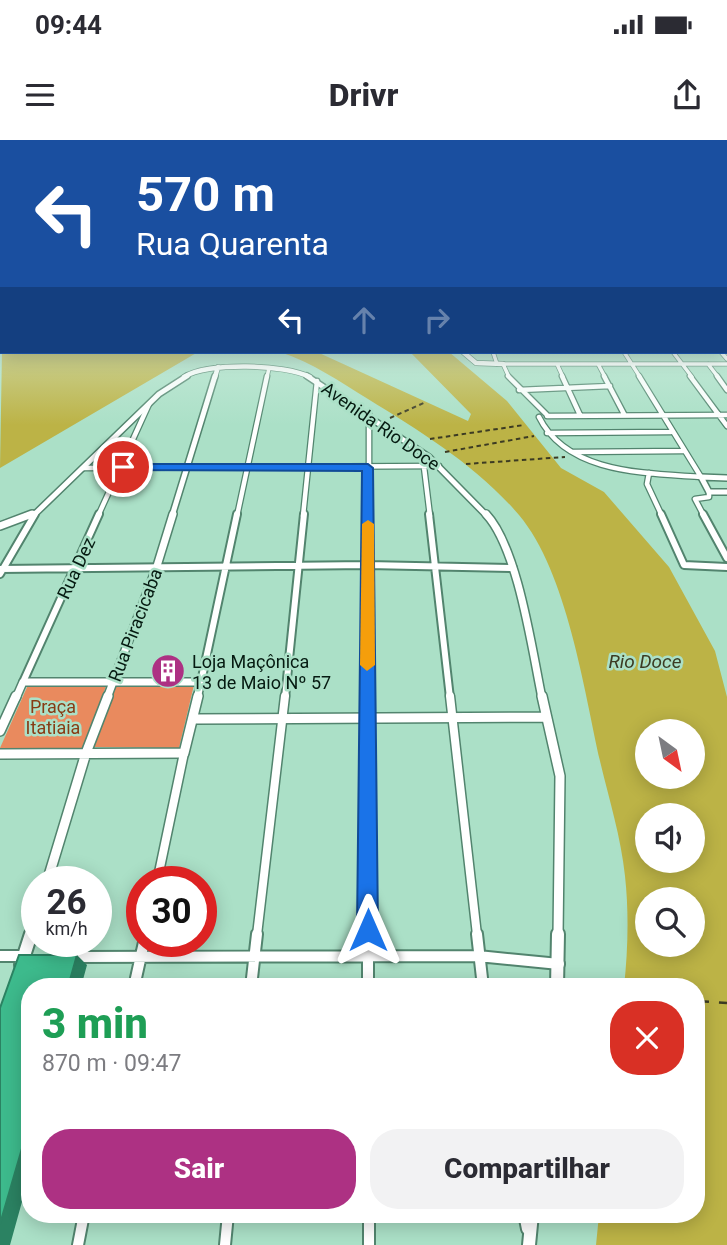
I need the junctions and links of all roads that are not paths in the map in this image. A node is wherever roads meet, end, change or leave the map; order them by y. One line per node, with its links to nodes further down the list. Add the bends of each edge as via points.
1 (466, 354): 6 (street, via 477,363)
2 (494, 354): 6 (street)
3 (625, 354): 9 (street)
4 (674, 354): 10 (street)
5 (725, 358): 11 (street)
6 (500, 364): 7 (street); 17 (street)
7 (557, 364): 8 (street); 16 (street)
8 (598, 364): 9 (street); 15 (street)
9 (631, 364): 10 (street); 23 (street)
10 (682, 364): 11 (street); 27 (street)
11 (708, 364): 18 (street)
12 (218, 367): 13 (street, Avenida Rio Doce); 19 (street, Avenida Rio Doce, via 189,374); 37 (street, Rua Piracicaba)
13 (269, 368): 14 (street, Avenida Rio Doce); 41 (street)
14 (317, 381): 21 (street, Avenida Rio Doce); 38 (street)
15 (610, 386): 16 (street); 22 (street)
16 (567, 388): 17 (street); 26 (street)
17 (519, 390): 20 (street)
18 (727, 390)
19 (149, 404): 36 (street, Rua Dez); 40 (street, Avenida Rio Doce)
20 (537, 405): 24 (street); 25 (street)
21 (369, 414): 34 (street, Avenida Rio Doce); 42 (street)
22 (624, 414): 23 (street); 26 (street)
23 (664, 414): 27 (street); 30 (street)
24 (539, 415): 25 (street); 31 (street)
25 (547, 415): 26 (street)
26 (580, 415)
27 (719, 415): 28 (street); 29 (street)
28 (727, 415)
29 (727, 426)
30 (671, 432): 31 (street); 32 (street)
31 (547, 433): 33 (street)
32 (683, 451): 33 (street); 44 (street)
33 (573, 452): 43 (street)
34 (429, 457): 35 (street, Avenida Rio Doce); 39 (street)
35 (439, 466): 39 (street); 58 (street, Avenida Rio Doce, via 494,523)
36 (123, 467): 37 (street); 40 (street); 54 (street, Rua Dez)
37 (190, 467): 41 (street); 52 (street, Rua Piracicaba)
38 (306, 467): 41 (street); 42 (street); 56 (street)
39 (424, 467): 42 (street); 53 (street)
40 (83, 468): 48 (street, Avenida Rio Doce)
41 (247, 468): 55 (street)
42 (368, 468): 51 (street)
43 (649, 473): 44 (street); 57 (street, via 647,484 684,565)
44 (701, 477): 45 (street); 46 (street)
45 (727, 478)
46 (709, 492): 47 (street); 50 (street, via 709,497 695,499)
47 (727, 492)
48 (36, 513): 49 (street, Avenida Rio Doce); 59 (street)
49 (0, 526)
50 (727, 558)
51 (368, 565): 53 (street); 56 (street); 65 (street)
52 (158, 566): 54 (street); 55 (street); 61 (street, Rua Piracicaba)
53 (438, 566): 58 (street); 63 (street)
54 (77, 567): 59 (street); 60 (street, Rua Dez)
55 (226, 567): 56 (street); 62 (street)
56 (298, 567): 67 (street)
57 (727, 567)
58 (513, 568): 64 (street, Avenida Rio Doce)
59 (1, 571)
60 (23, 682): 61 (street); 68 (street, Rua Dez)
61 (113, 682): 62 (street); 70 (street, Rua Piracicaba)
62 (201, 682): 66 (street)
63 (454, 717): 64 (street); 65 (street); 78 (street)
64 (545, 717): 83 (street, Avenida Rio Doce, via 560,776)
65 (367, 718): 67 (street); 81 (street)
66 (193, 719): 67 (street); 71 (street)
67 (283, 719): 75 (street)
68 (2, 721): 69 (street, Rua Dez)
69 (0, 730)
70 (86, 753): 71 (street); 72 (street); 73 (street, Rua Piracicaba)
71 (184, 753): 74 (street)
72 (0, 754)
73 (52, 866)
74 (160, 866)
75 (254, 954): 81 (street); 82 (street); 85 (street)
76 (0, 956): 77 (street)
77 (21, 956)
78 (478, 956): 81 (street); 83 (street); 87 (street)
79 (29, 957): 89 (street)
80 (100, 957): 82 (street)
81 (368, 957): 86 (street)
82 (141, 958): 84 (street)
83 (559, 964): 88 (street, Avenida Rio Doce)
84 (136, 978)
85 (252, 978)
86 (368, 978)
87 (482, 978)
88 (557, 978)
89 (16, 979)
90 (82, 1223): 96 (street)
91 (227, 1223): 97 (street)
92 (369, 1223): 98 (street)
93 (526, 1223): 95 (street)
94 (531, 1223): 95 (street)
95 (529, 1244)
96 (78, 1245)
97 (225, 1245)
98 (369, 1245)

